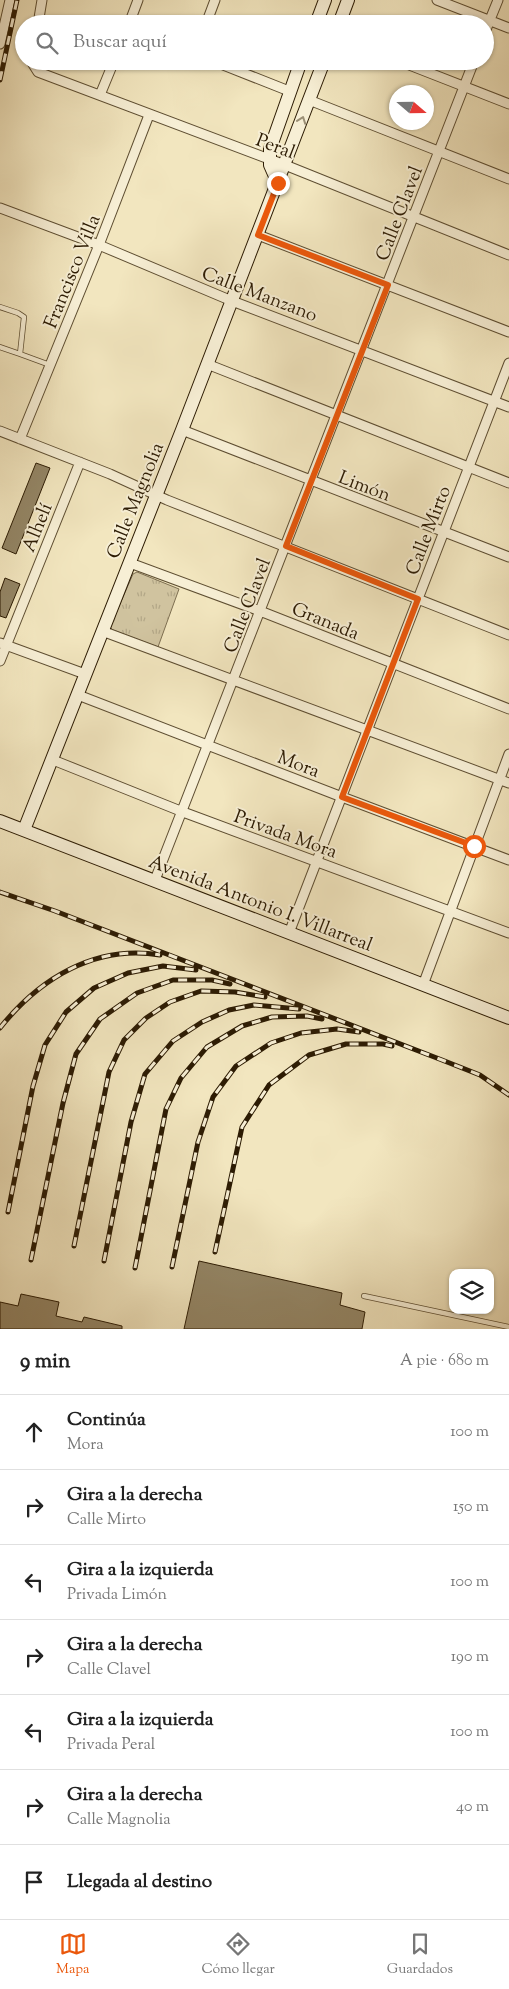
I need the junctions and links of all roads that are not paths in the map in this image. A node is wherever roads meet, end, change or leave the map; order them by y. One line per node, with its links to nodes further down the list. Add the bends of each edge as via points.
1 (10, 0): 18 (street)
2 (42, 0): 9 (street)
3 (138, 0): 10 (street)
4 (215, 0): 11 (street)
5 (325, 0): 12 (street)
6 (348, 0): 13 (street)
7 (437, 0): 14 (street)
8 (498, 0): 15 (street)
9 (40, 15)
10 (132, 15)
11 (209, 15)
12 (319, 15)
13 (342, 15)
14 (477, 15)
15 (492, 15)
16 (494, 22): 17 (street)
17 (509, 28)
18 (0, 44)
19 (36, 70): 28 (street, Peral)
20 (110, 70): 28 (street)
21 (236, 70): 27 (street)
22 (297, 70): 27 (street)
23 (321, 70): 29 (street, Calle Magnolia)
24 (423, 70): 26 (street)
25 (471, 70): 26 (street, Calle Clavel)
26 (465, 86): 30 (street); 32 (street, Calle Clavel)
27 (289, 91): 33 (street, via 271,144)
28 (100, 95): 31 (street, Peral)
29 (309, 100): 32 (street); 34 (street, Calle Magnolia, one-way to 29)
30 (509, 104)
31 (149, 115): 33 (street, Peral); 40 (street, Francisco Villa)
32 (440, 153): 35 (street); 38 (street, Calle Clavel)
33 (269, 160): 34 (street, Peral); 36 (street)
34 (285, 165): 36 (street, Calle Magnolia); 38 (street, Peral)
35 (509, 179)
36 (278, 183): 39 (street, Calle Magnolia)
37 (0, 208): 40 (street, Calle Manzano)
38 (413, 218): 41 (street, Peral); 42 (street, Calle Clavel)
39 (258, 235): 42 (street); 43 (street, Calle Magnolia)
40 (100, 245): 43 (street, Calle Manzano); 51 (street, Francisco Villa)
41 (509, 255)
42 (388, 285): 45 (street); 47 (street, Calle Clavel)
43 (232, 301): 47 (street, Calle Manzano); 50 (street, Calle Magnolia)
44 (0, 307): 48 (lane, via 24,317)
45 (509, 332)
46 (0, 347): 48 (lane)
47 (363, 350): 52 (street, Calle Manzano); 54 (street, Calle Clavel)
48 (20, 354): 51 (lane)
49 (509, 363): 52 (street, Calle Mirto)
50 (207, 364): 54 (street); 55 (street, Calle Magnolia)
51 (50, 366): 57 (street, Francisco Villa)
52 (495, 401): 53 (street, Calle Manzano); 59 (street, Calle Mirto)
53 (509, 407)
54 (337, 416): 59 (street); 60 (street, Calle Clavel)
55 (182, 430): 60 (street, Limón); 62 (street, Calle Magnolia)
56 (0, 431): 57 (street)
57 (20, 439): 58 (street)
58 (80, 462): 62 (street); 71 (street, Alhelí)
59 (468, 467): 61 (street); 63 (street, Calle Mirto)
60 (312, 481): 63 (street, Limón); 64 (street, Calle Clavel)
61 (509, 483)
62 (156, 494): 64 (street); 66 (street, Calle Magnolia)
63 (444, 533): 65 (street, Limón); 67 (street, Calle Mirto)
64 (286, 546): 67 (street); 68 (street, Calle Clavel)
65 (509, 558)
66 (130, 563): 68 (street, Granada); 69 (street, Calle Magnolia)
67 (418, 599): 70 (street); 73 (street, Calle Mirto)
68 (260, 611): 73 (street, Granada); 75 (street, Calle Clavel)
69 (102, 631): 74 (street, Calle Magnolia); 75 (street)
70 (509, 635)
71 (3, 644): 72 (street, Alhelí); 74 (street)
72 (0, 661)
73 (393, 664): 77 (street, Granada); 78 (street, Calle Mirto)
74 (85, 674): 76 (street, Calle Magnolia)
75 (234, 680): 78 (street); 79 (street, Calle Clavel)
76 (78, 695): 79 (street, Mora); 81 (street, Calle Magnolia)
77 (509, 709)
78 (368, 730): 82 (street); 84 (street, Calle Mirto)
79 (208, 746): 84 (street, Mora); 85 (street, Calle Clavel)
80 (509, 754): 82 (street)
81 (52, 760): 85 (street, Privada Mora); 87 (street, Calle Magnolia)
82 (500, 779): 83 (street); 88 (street)
83 (509, 783)
84 (342, 797): 88 (street, Mora); 90 (street, Calle Mirto)
85 (183, 812): 90 (street, Privada Mora); 91 (street, Calle Clavel)
86 (0, 821): 87 (street, Avenida Antonio I. Villarreal)
87 (24, 830): 91 (street, Avenida Antonio I. Villarreal)
88 (474, 846): 89 (street, Mora); 92 (street)
89 (509, 860)
90 (317, 862): 92 (street, Privada Mora); 93 (street, Calle Mirto)
91 (155, 880): 93 (street, Avenida Antonio I. Villarreal)
92 (450, 912): 94 (street, Privada Mora); 95 (street)
93 (289, 933): 95 (street, Avenida Antonio I. Villarreal)
94 (509, 933)
95 (423, 985): 96 (street, Avenida Antonio I. Villarreal)
96 (509, 1018)
97 (364, 1296): 98 (lane)
98 (509, 1327)

